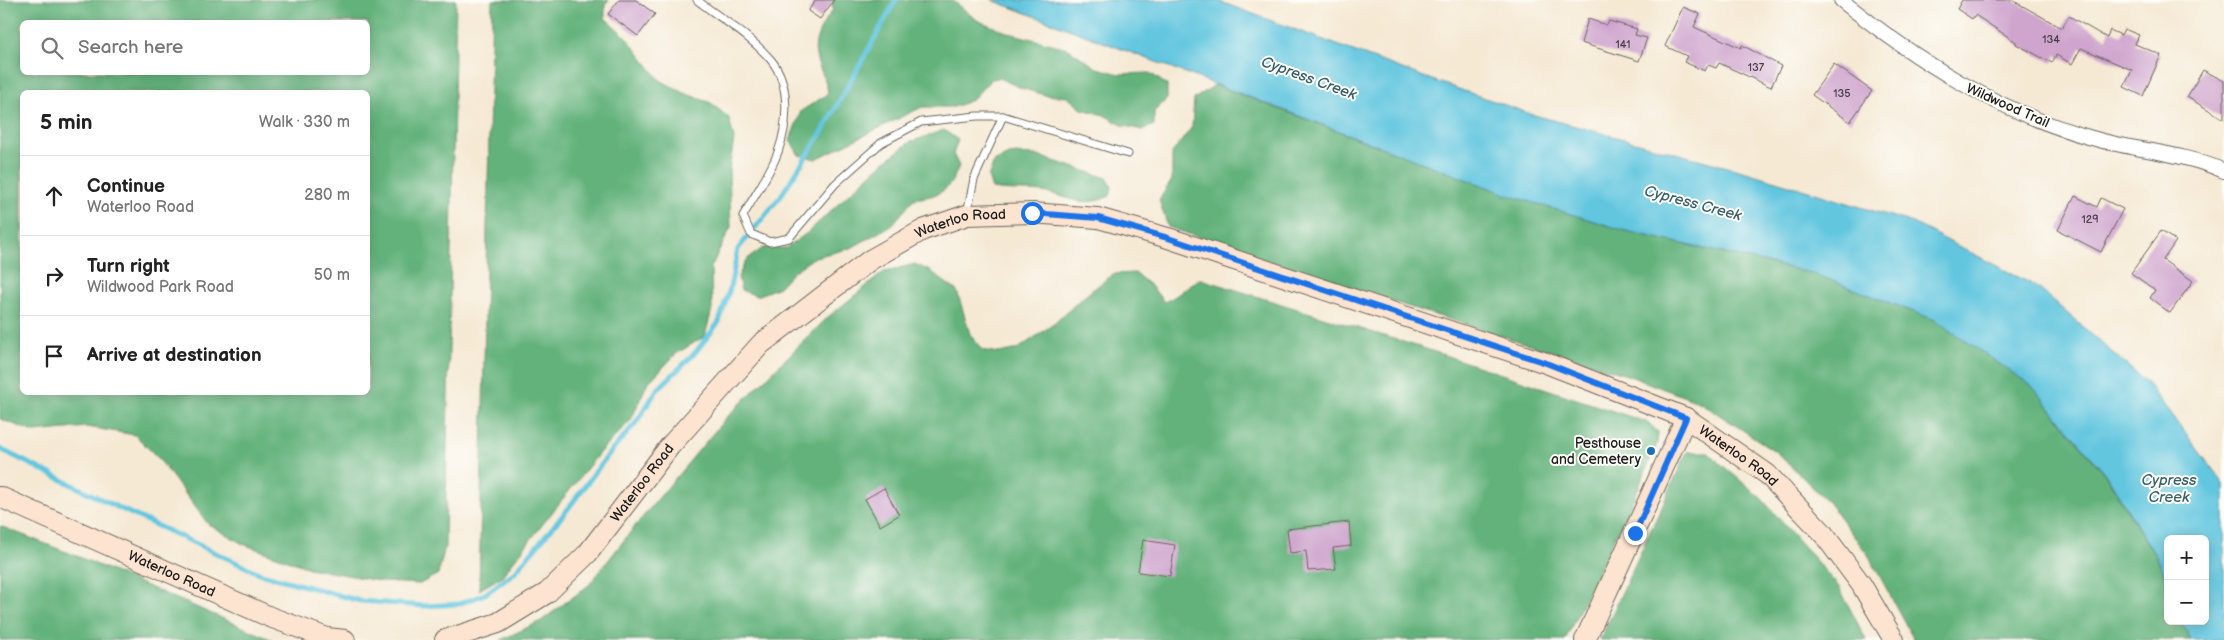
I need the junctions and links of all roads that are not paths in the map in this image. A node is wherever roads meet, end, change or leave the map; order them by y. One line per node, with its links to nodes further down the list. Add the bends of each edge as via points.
1 (697, 0): 3 (lane, via 772,61 784,85 785,117 778,152 743,216 751,234 770,242 789,238 835,184 881,143 921,122)
2 (1841, 0): 5 (street, Wildwood Trail, via 1960,84 2020,114 2092,138 2202,161)
3 (1003, 116): 4 (lane); 6 (lane, via 974,179)
4 (1128, 154)
5 (2224, 171)
6 (967, 215): 7 (street, Waterloo Road, via 1032,213 1098,218 1168,238 1546,363); 10 (street, Waterloo Road, via 922,230 870,260 761,344 670,446 588,553 547,593 498,623)
7 (1686, 418): 11 (street); 12 (street, Waterloo Road, via 1766,474 1822,532 1861,584)
8 (0, 497): 9 (street, Waterloo Road, via 270,617 327,638)
9 (345, 640)
10 (445, 640)
11 (1585, 640)
12 (1894, 640)

